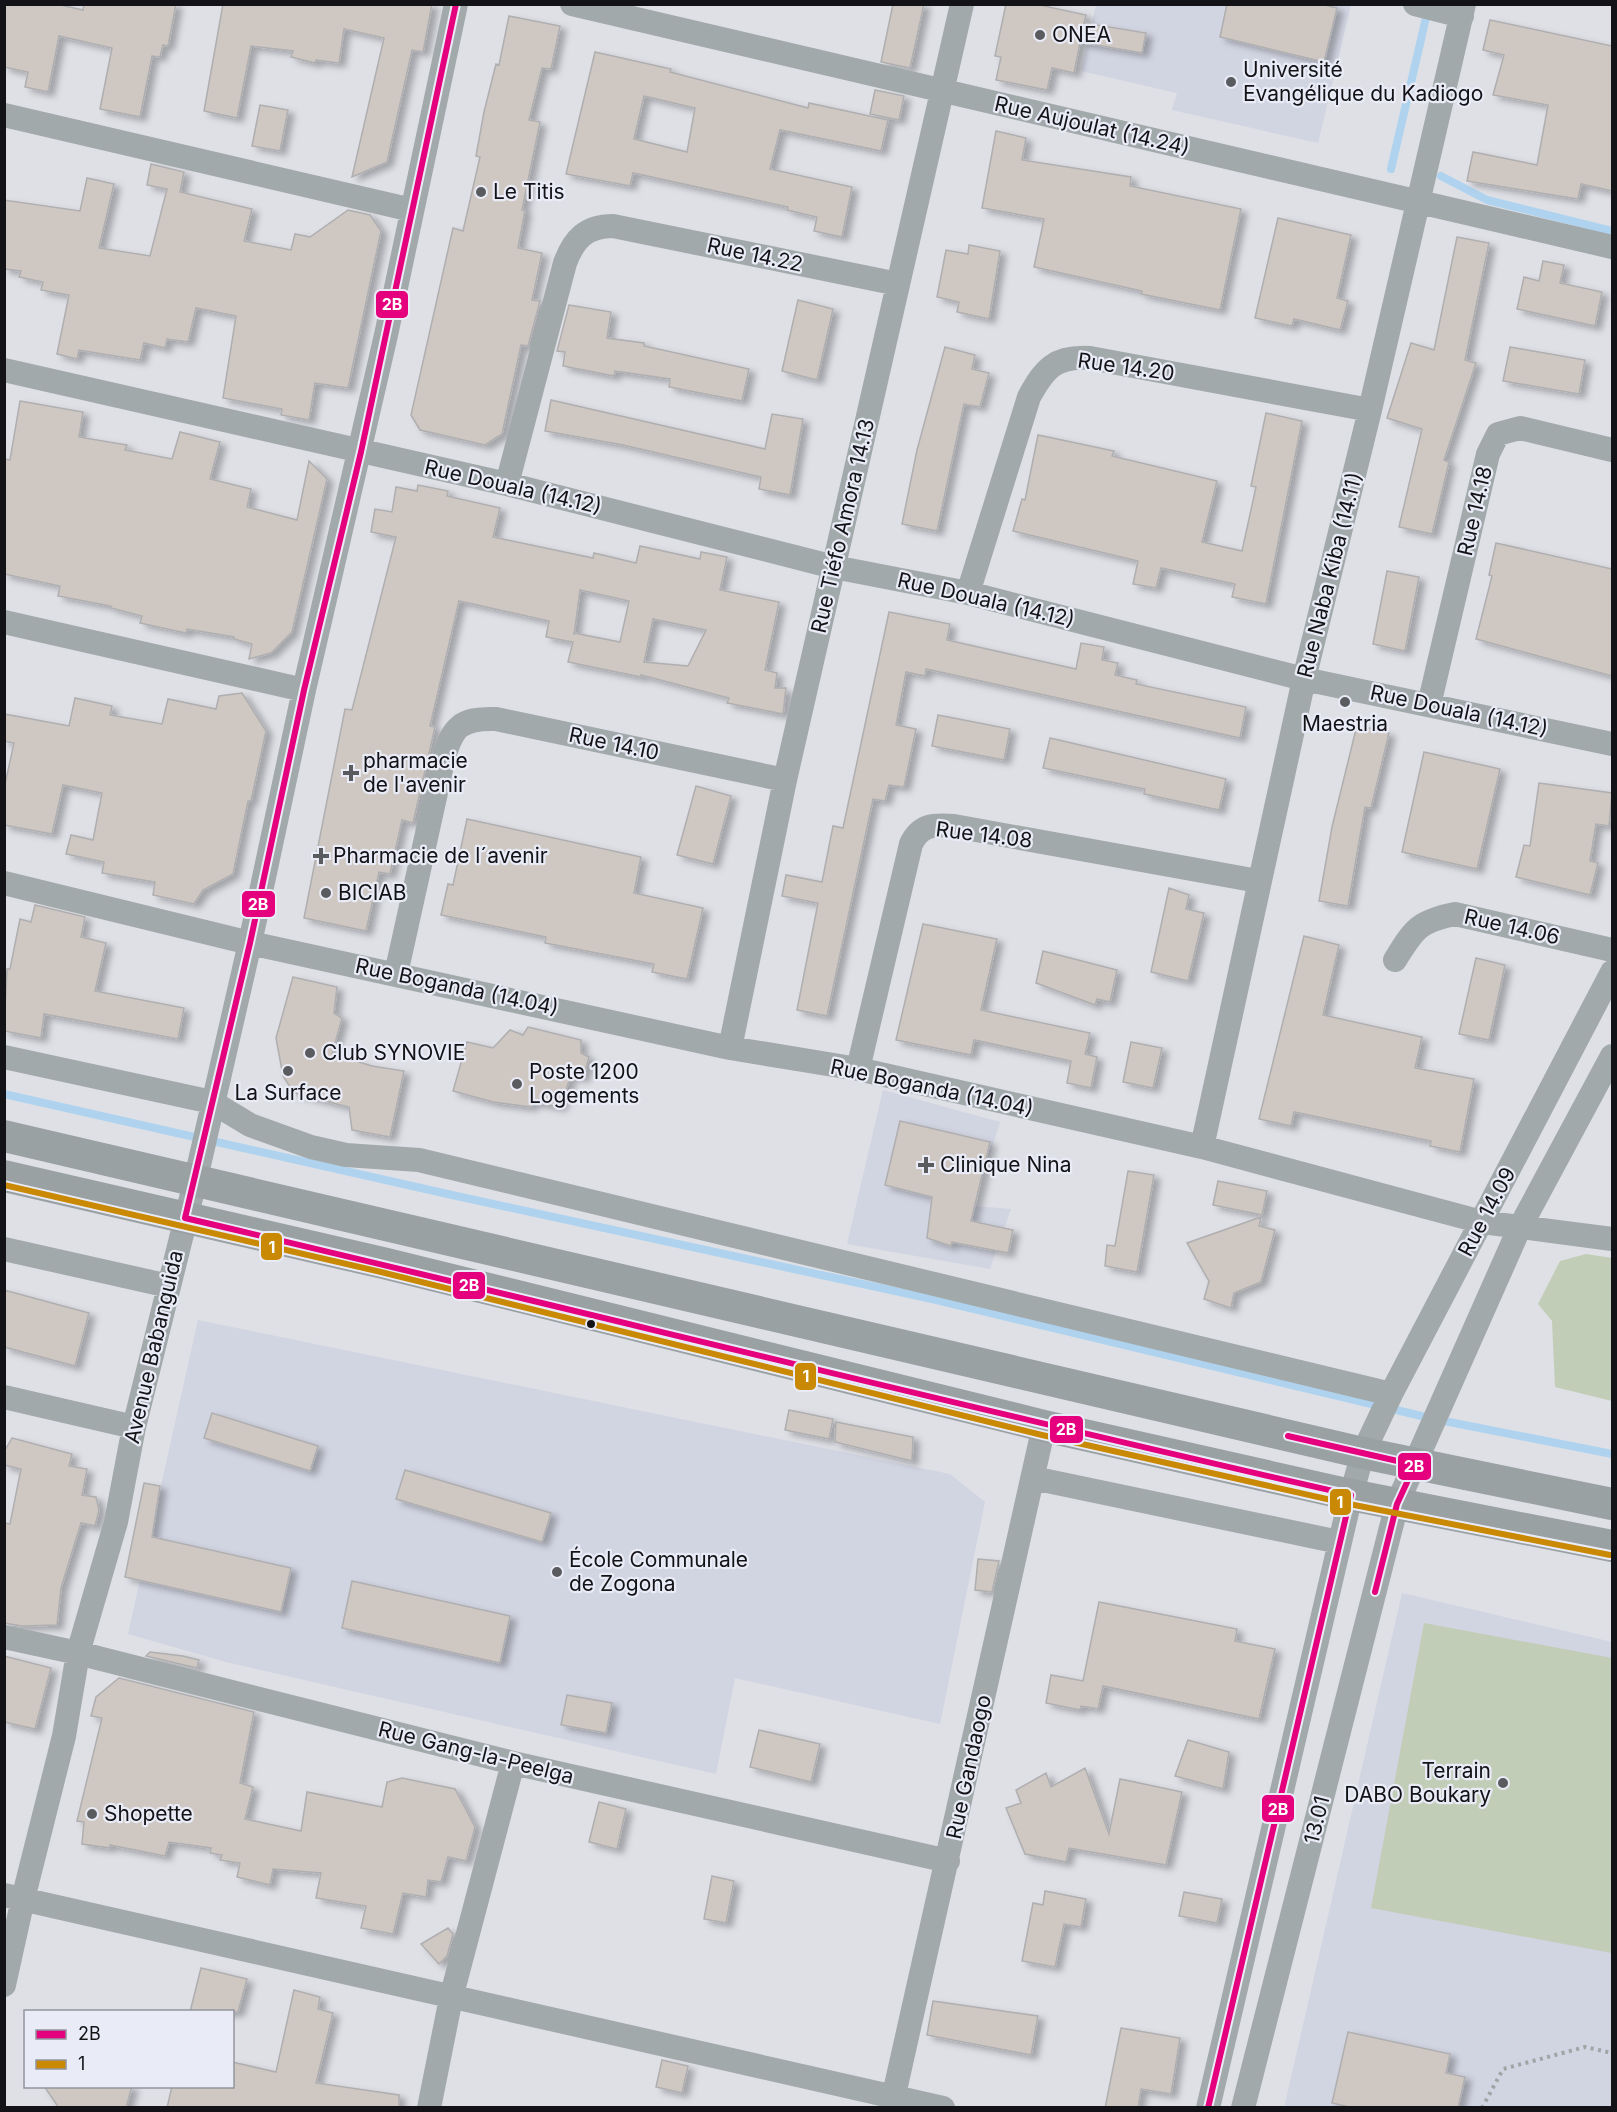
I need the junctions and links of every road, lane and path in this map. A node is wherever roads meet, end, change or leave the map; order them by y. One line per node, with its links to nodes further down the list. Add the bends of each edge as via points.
1 (456, 4): 9 (street, Avenue Babanguida)
2 (572, 4): 6 (street, Rue Aujoulat (14.24))
3 (962, 4): 6 (street, Rue Tiéfo Amora 14.13)
4 (1415, 4): 5 (street)
5 (1463, 10): 8 (street, Rue Naba Kiba (14.11))
6 (942, 90): 8 (street, Rue Aujoulat (14.24)); 11 (street, Rue Tiéfo Amora 14.13)
7 (4, 115): 9 (street)
8 (1420, 203): 10 (street, Rue Aujoulat (14.24)); 13 (street, Rue Naba Kiba (14.11))
9 (412, 210): 15 (street, Avenue Babanguida)
10 (1612, 247)
11 (898, 284): 16 (street, Rue 14.22, via 613,226 589,230 571,248); 17 (street, Rue Tiéfo Amora 14.13)
12 (4, 370): 15 (street, Rue Douala (14.12))
13 (1370, 410): 18 (street, Rue 14.20, via 1090,358 1059,361 1042,373 1029,397); 20 (street, Rue Naba Kiba (14.11))
14 (1612, 450): 22 (street, Rue 14.18, via 1520,428 1498,434 1488,454)
15 (361, 452): 16 (street, Rue Douala (14.12)); 21 (street, Avenue Babanguida)
16 (507, 484): 17 (street, Rue Douala (14.12))
17 (834, 567): 18 (street, Rue Douala (14.12)); 24 (street, Rue Tiéfo Amora 14.13)
18 (968, 593): 20 (street, Rue Douala (14.12))
19 (4, 622): 21 (street)
20 (1304, 679): 22 (street, Rue Douala (14.12)); 25 (street, Rue Naba Kiba (14.11))
21 (304, 690): 27 (street, Avenue Babanguida)
22 (1429, 705): 23 (street, Rue Douala (14.12))
23 (1612, 744)
24 (785, 780): 31 (street, Rue 14.10, via 496,719 475,718 458,726 449,738); 32 (street, Rue Tiéfo Amora 14.13)
25 (1258, 881): 35 (street, Rue 14.08, via 954,826 938,824 923,828 911,844); 38 (street, Rue Naba Kiba (14.11))
26 (4, 884): 27 (street, Rue Boganda (14.04))
27 (250, 943): 31 (street, Rue Boganda (14.04)); 36 (street, Avenue Babanguida)
28 (1612, 950): 29 (street, Rue 14.06, via 1455,914 1429,919 1410,936)
29 (1395, 960)
30 (1612, 972): 42 (street, Rue 14.09)
31 (396, 974): 32 (street, Rue Boganda (14.04))
32 (730, 1048): 35 (street, Rue Boganda (14.04))
33 (1612, 1056): 43 (street, Rue 14.09)
34 (4, 1057): 36 (street)
35 (858, 1070): 38 (street, Rue Boganda (14.04))
36 (212, 1102): 40 (street, Avenue Babanguida); 47 (street, via 250,1125 311,1147 346,1155 419,1160)
37 (4, 1136): 40 (main road)
38 (1202, 1147): 42 (street, Rue Boganda (14.04))
39 (4, 1176): 41 (main road)
40 (196, 1178): 41 (street, Avenue Babanguida); 51 (main road)
41 (185, 1218): 46 (street, Avenue Babanguida); 49 (main road, via 591,1313)
42 (1482, 1222): 43 (street, Rue Boganda (14.04)); 47 (street, Rue 14.09)
43 (1519, 1229): 44 (street, Rue Boganda (14.04)); 52 (street, Rue 14.09)
44 (1612, 1239)
45 (4, 1249): 46 (street)
46 (169, 1286): 50 (street, Avenue Babanguida)
47 (1391, 1394): 51 (street, Rue 14.09)
48 (4, 1397): 50 (street)
49 (1044, 1426): 53 (street, Rue Gandaogo); 54 (main road)
50 (134, 1427): 60 (street, Avenue Babanguida, via 116,1522)
51 (1363, 1454): 52 (main road); 54 (street, 13.01)
52 (1415, 1465): 55 (street, 13.01); 56 (main road)
53 (1033, 1478): 57 (street); 62 (street, Rue Gandaogo)
54 (1351, 1495): 55 (main road); 57 (street, 13.01)
55 (1397, 1504): 58 (main road); 71 (street, 13.01)
56 (1612, 1504)
57 (1340, 1542): 70 (street, 13.01)
58 (1612, 1546)
59 (4, 1637): 60 (street, Rue Gang-la-Peelga)
60 (78, 1653): 61 (street, Rue Gang-la-Peelga); 63 (street, Avenue Babanguida, via 64,1736)
61 (513, 1763): 62 (street, Rue Gang-la-Peelga); 65 (street)
62 (948, 1861): 67 (street, Rue Gandaogo)
63 (14, 1897): 64 (street, Avenue Babanguida); 65 (street)
64 (4, 1985)
65 (451, 1998): 67 (street); 68 (street)
66 (1612, 2053): 72 (path, via 1586,2047 1503,2069)
67 (892, 2102): 69 (street)
68 (429, 2108)
69 (943, 2108)
70 (1208, 2108)
71 (1243, 2108)
72 (1482, 2108)

